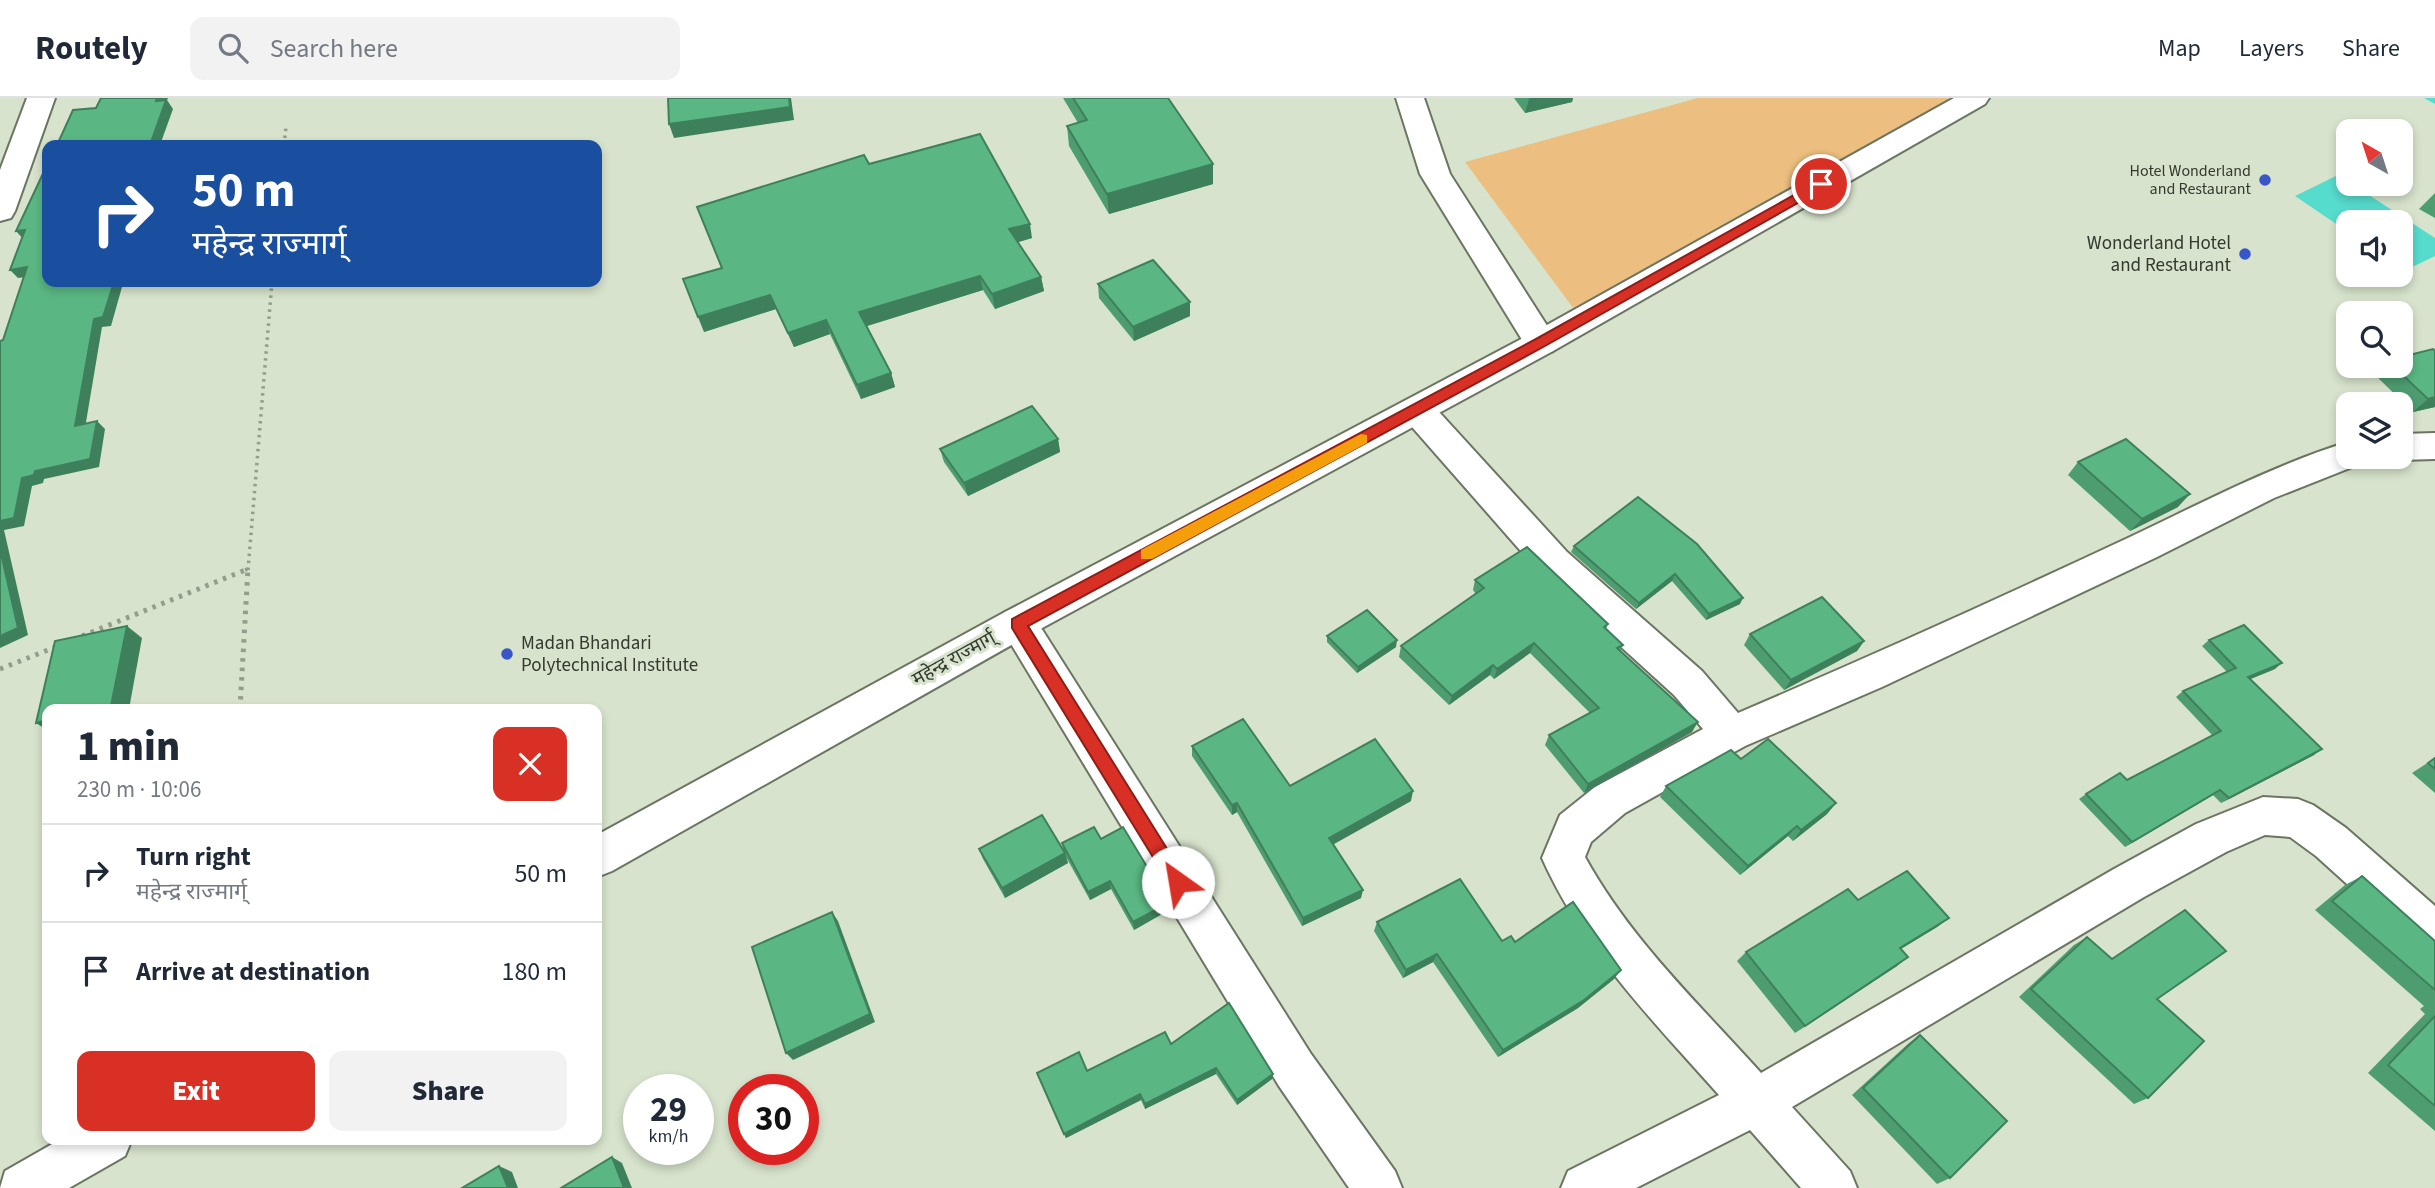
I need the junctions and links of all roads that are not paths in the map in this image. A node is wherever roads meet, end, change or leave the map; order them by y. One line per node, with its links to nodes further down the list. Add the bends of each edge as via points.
1 (41, 98): 4 (main road)
2 (1410, 98): 5 (main road, via 1435,174)
3 (1975, 98): 5 (main road, महेन्द्र राज्मार्ग्)
4 (0, 211)
5 (1541, 342): 6 (main road, महेन्द्र राज्मार्ग्)
6 (1417, 410): 10 (main road, महेन्द्र राज्मार्ग्); 11 (main road, via 1554,563 1688,683)
7 (2435, 446): 8 (main road)
8 (2413, 447)
9 (2336, 460): 11 (main road, via 2261,488 2144,547)
10 (1018, 623): 12 (main road, महेन्द्र राज्मार्ग्); 17 (main road, via 1295,1070)
11 (1731, 734): 14 (main road, via 1610,800 1575,829 1563,858 1622,952)
12 (602, 854)
13 (2435, 934): 14 (main road, via 2298,818 2263,816 2211,838 2129,883)
14 (1758, 1101): 18 (main road); 19 (main road)
15 (97, 1145): 16 (main road)
16 (22, 1188)
17 (1378, 1188)
18 (1585, 1188)
19 (1833, 1188)

